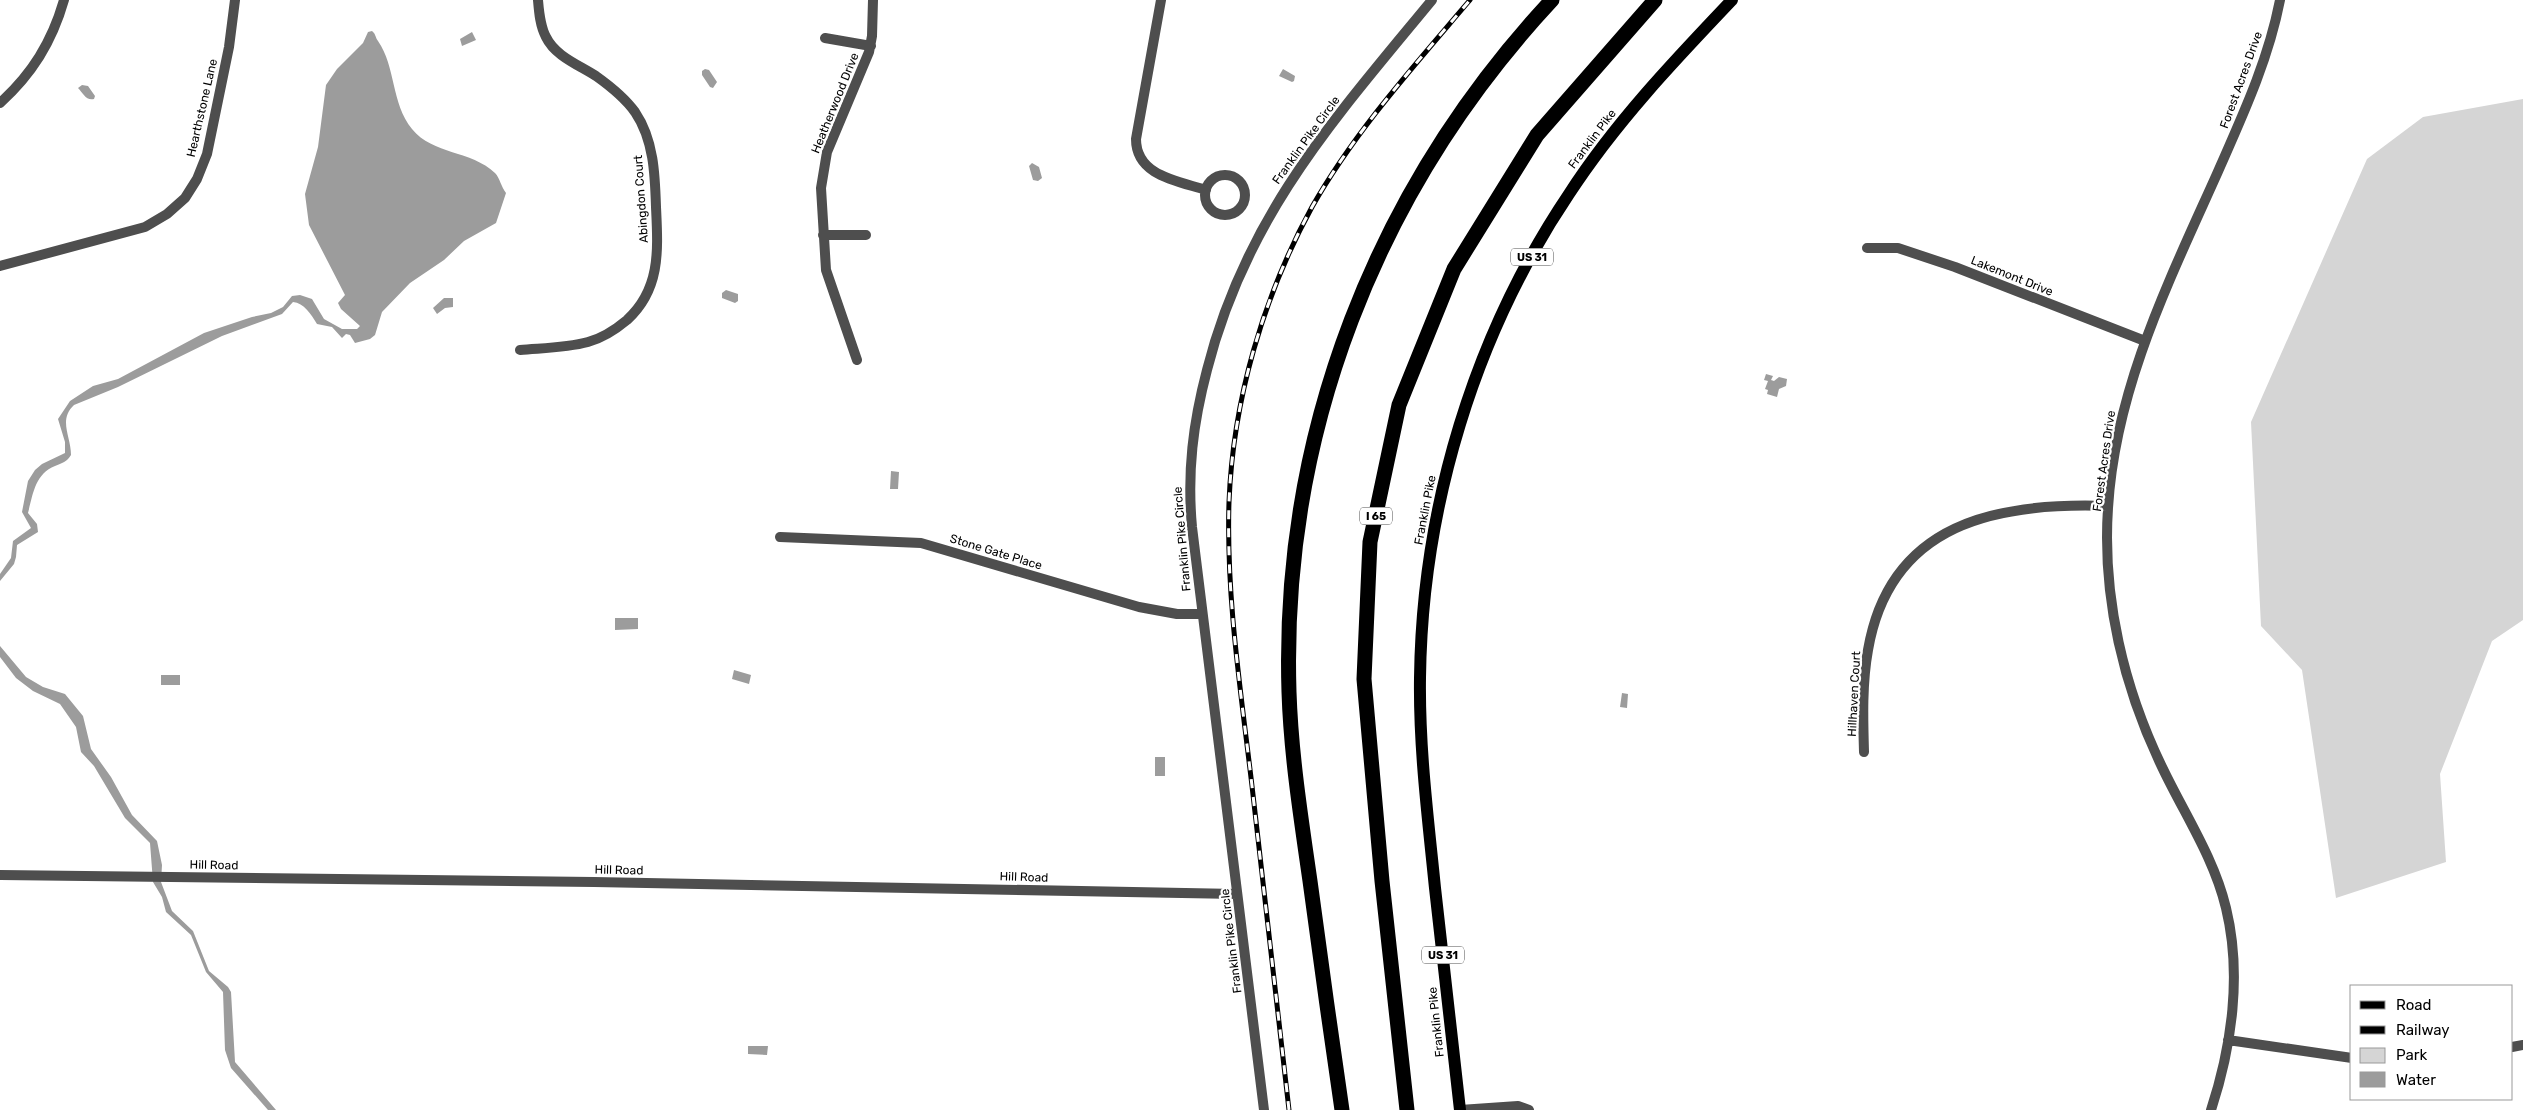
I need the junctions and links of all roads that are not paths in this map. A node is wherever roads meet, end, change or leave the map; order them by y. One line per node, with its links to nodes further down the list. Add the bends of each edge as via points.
1 (64, 0): 13 (street, via 54,30 35,66)
2 (235, 0): 18 (street, Hearthstone Lane, via 207,154 197,179 184,198 167,214 145,227)
3 (538, 0): 20 (street, Abingdon Court, via 542,26 549,42 558,52 612,89 642,125 653,165 658,251 649,293 631,316 611,332 576,344)
4 (873, 0): 12 (street, Heatherwood Drive)
5 (1161, 0): 14 (street, via 1136,139 1137,153 1156,174)
6 (1432, 0): 24 (street, Franklin Pike Circle, via 1334,119 1290,180 1255,240 1224,312 1196,413 1189,463 1189,499)
7 (1552, 0): 31 (highway, via 1462,109 1394,222 1342,342 1320,413 1304,486 1291,598 1291,730)
8 (1655, 0): 32 (highway, I 65, via 1537,135 1454,269 1399,405 1370,542 1364,679)
9 (1732, 0): 33 (main road, Franklin Pike / US 31, via 1622,122 1567,196 1516,284 1495,330 1468,400 1448,466 1427,577 1420,696 1425,793)
10 (2280, 0): 19 (street, Forest Acres Drive, via 2249,99)
11 (825, 38): 12 (street)
12 (871, 46): 16 (street, Heatherwood Drive, via 825,162 821,195)
13 (0, 104)
14 (1206, 190)
15 (866, 235): 16 (street)
16 (823, 236): 21 (street, Heatherwood Drive, via 830,284)
17 (1867, 248): 19 (street, Lakemont Drive, via 1898,248 1947,264)
18 (0, 266)
19 (2145, 341): 22 (street, Forest Acres Drive, via 2125,401)
20 (520, 350)
21 (857, 360)
22 (2108, 506): 25 (street, Hillhaven Court, via 2056,506 1991,514 1951,529 1912,559 1886,597 1871,637 1864,696); 28 (street, Forest Acres Drive, via 2110,592 2130,683 2155,753 2212,867 2227,912 2233,972)
23 (780, 537): 24 (street, Stone Gate Place, via 921,543 1139,607 1177,614)
24 (1202, 614): 27 (street, Franklin Pike Circle)
25 (1864, 752)
26 (0, 875): 27 (street, Hill Road)
27 (1237, 894): 30 (street, Franklin Pike Circle)
28 (2228, 1040): 29 (street); 35 (street, Forest Acres Drive)
29 (2350, 1058)
30 (1264, 1110)
31 (1342, 1110)
32 (1406, 1110)
33 (1460, 1110): 34 (street, via 1518,1106)
34 (1529, 1110)
35 (2211, 1110)

